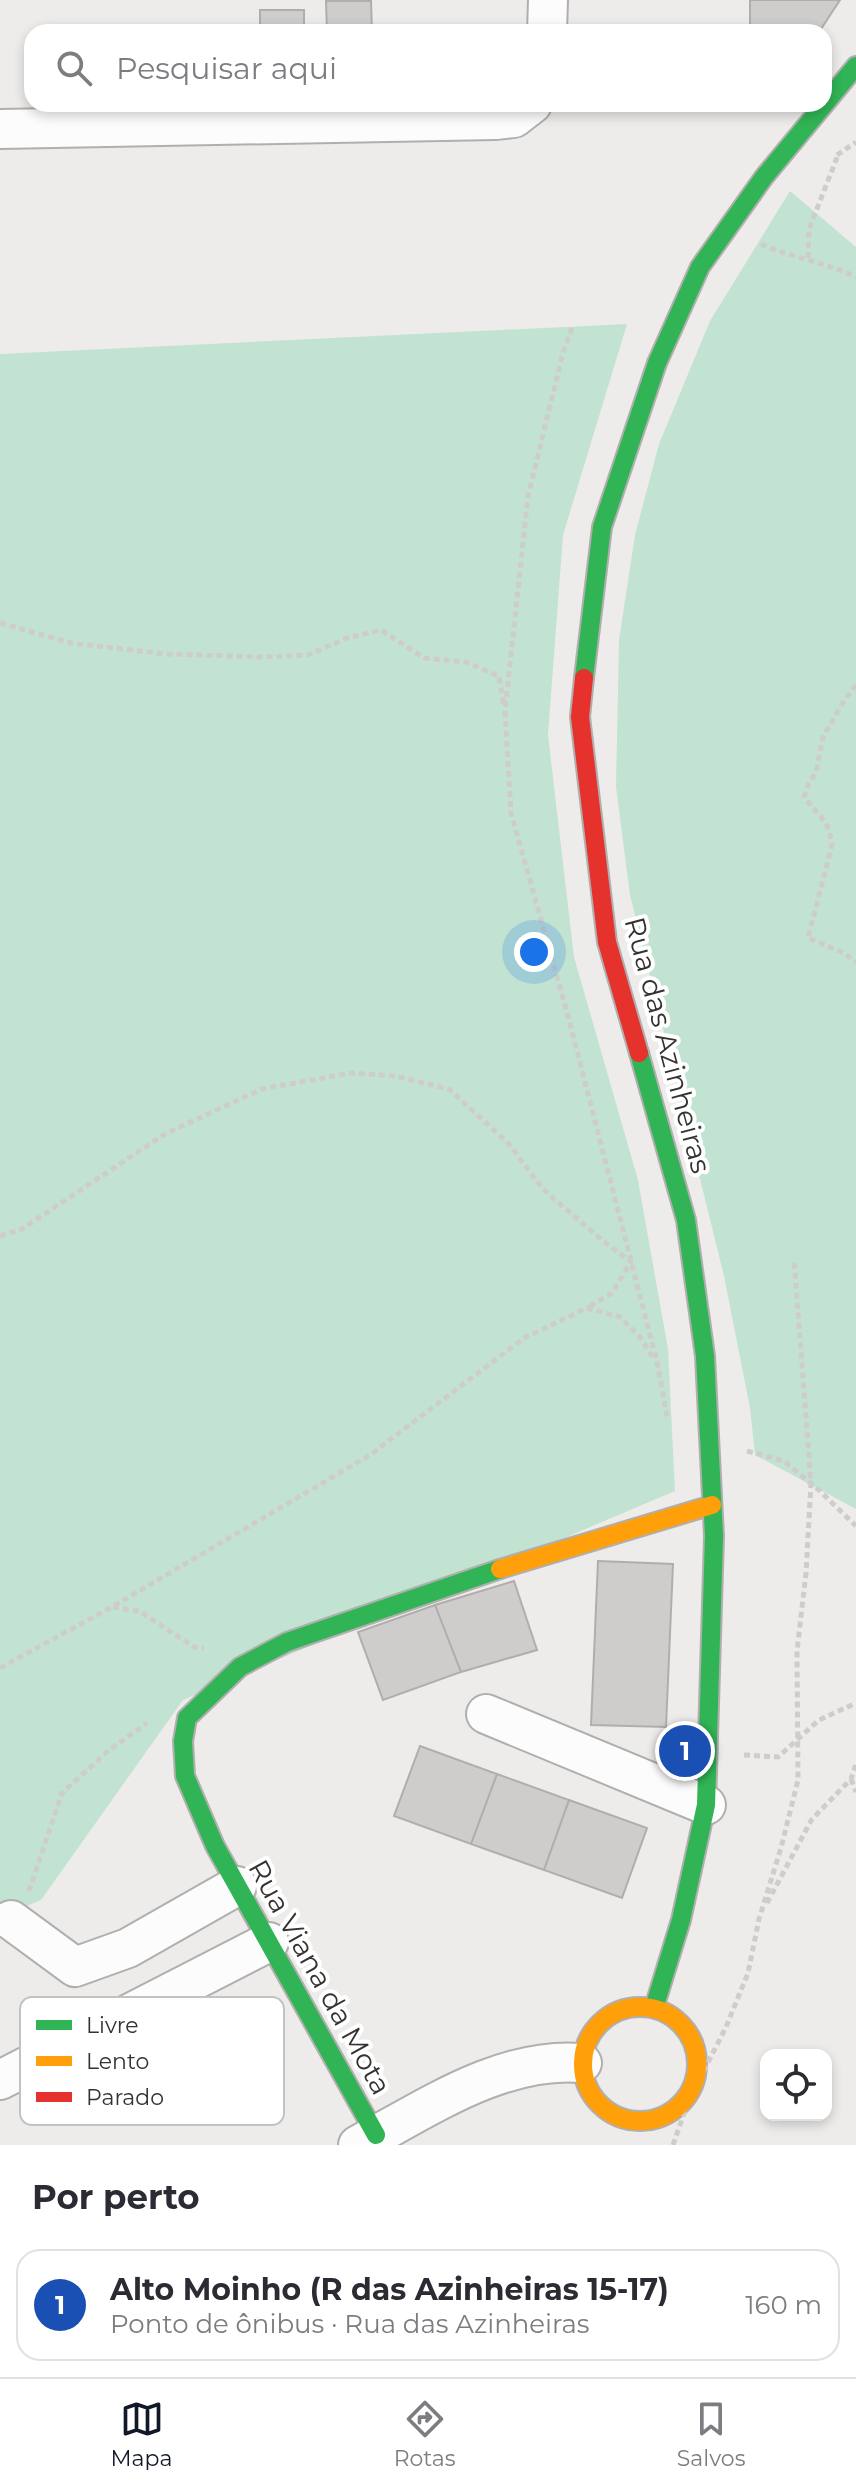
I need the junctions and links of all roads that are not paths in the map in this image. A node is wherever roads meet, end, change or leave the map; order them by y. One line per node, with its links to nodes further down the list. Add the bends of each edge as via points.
1 (548, 0): 2 (street)
2 (547, 24)
3 (856, 66): 4 (street, Rua das Azinheiras)
4 (832, 95)
5 (522, 112): 7 (street, via 496,120)
6 (818, 112): 8 (street, Rua das Azinheiras, via 700,267 657,363 602,527 580,717 607,942 686,1220 705,1356)
7 (0, 129)
8 (712, 1505): 10 (street, Rua das Azinheiras); 11 (street, Rua Viana da Mota, via 540,1555 287,1642 240,1667 187,1718 183,1741 185,1776)
9 (486, 1714): 10 (street)
10 (706, 1805): 15 (street, Rua das Azinheiras, via 681,1920)
11 (237, 1886): 12 (street, via 128,1948 75,1967); 13 (street, Rua Viana da Mota)
12 (11, 1920)
13 (269, 1942): 14 (street); 19 (street, Rua Viana da Mota)
14 (162, 1997)
15 (654, 2008): 16 (street, via 633,2007 598,2025); 16 (street, via 673,2016 688,2031 696,2050 691,2090 678,2107 661,2118 617,2126 592,2097)
16 (582, 2063): 19 (street, via 524,2066 457,2093)
17 (20, 2070): 18 (street)
18 (0, 2080)
19 (367, 2140)

